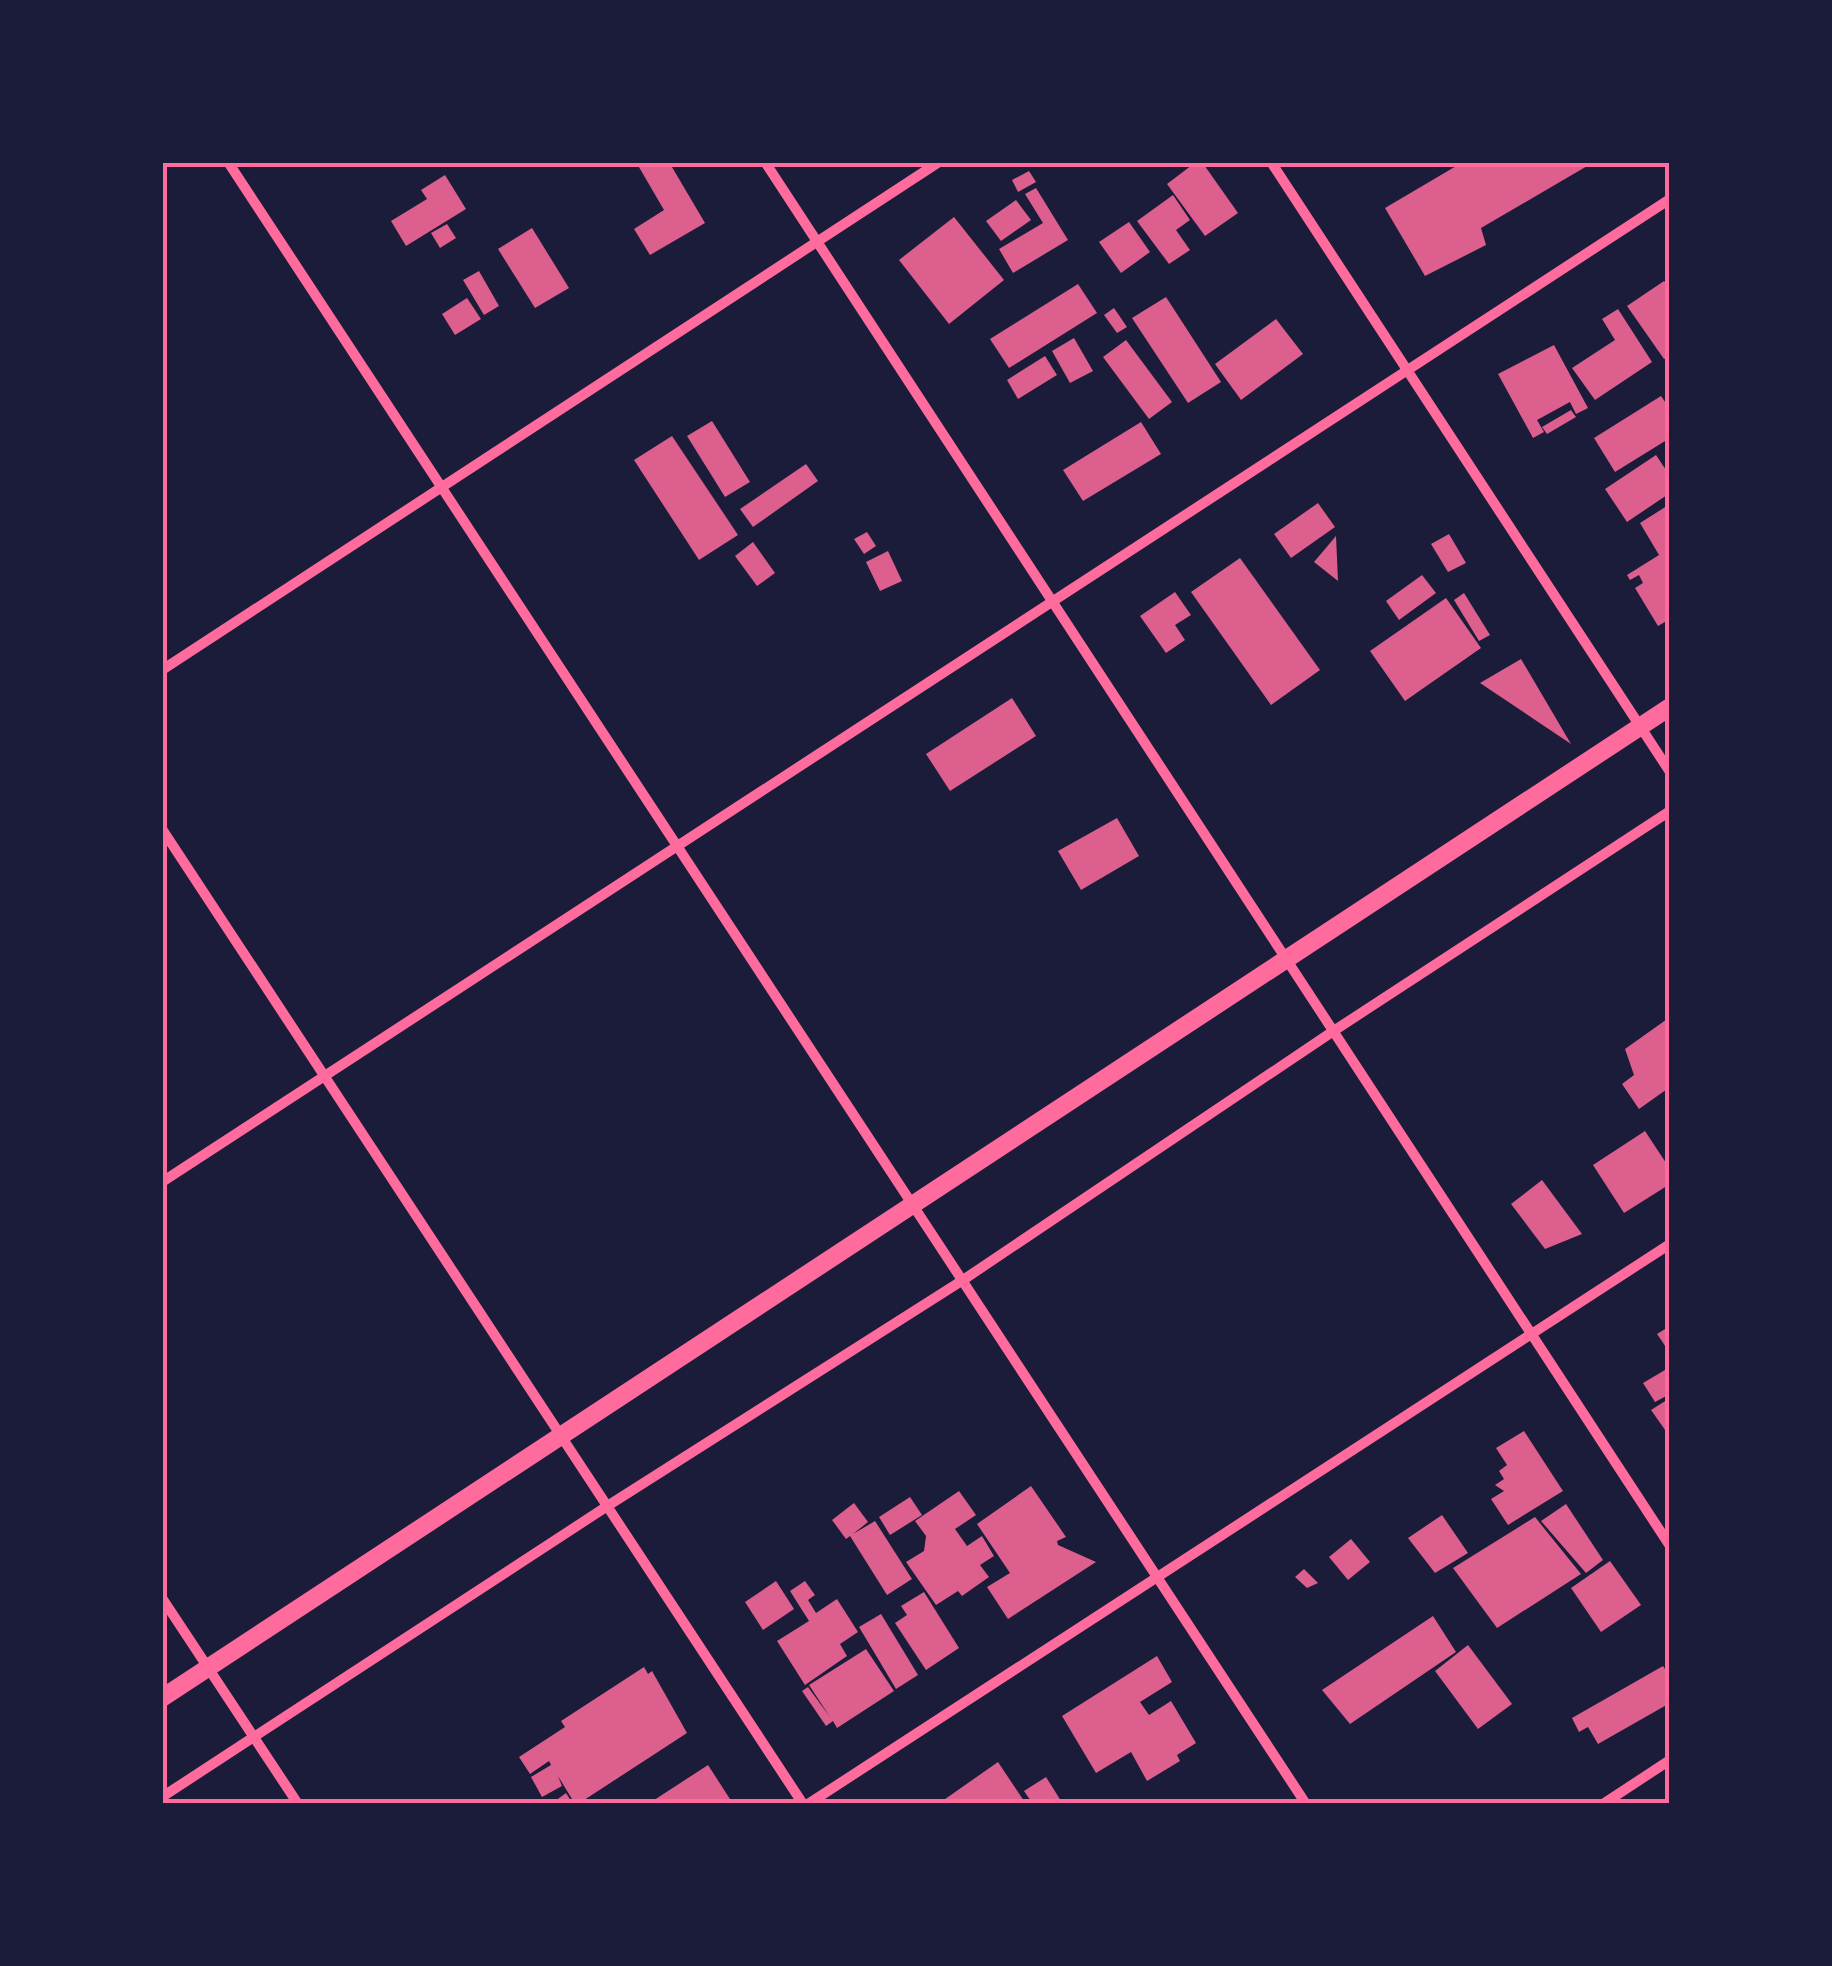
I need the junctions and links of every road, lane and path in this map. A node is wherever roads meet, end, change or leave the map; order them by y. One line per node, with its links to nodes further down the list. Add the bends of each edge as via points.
1 (228, 162): 8 (street)
2 (765, 162): 6 (street)
3 (940, 162): 6 (street)
4 (1271, 162): 7 (street)
5 (1670, 200): 7 (street)
6 (816, 243): 8 (street); 9 (street)
7 (1407, 371): 9 (street); 12 (street)
8 (442, 487): 10 (street); 16 (street)
9 (1052, 602): 16 (street); 17 (street)
10 (162, 670)
11 (1670, 707): 12 (street)
12 (1640, 727): 13 (street); 17 (street)
13 (1670, 772)
14 (1670, 811): 18 (street)
15 (162, 830): 19 (street)
16 (678, 846): 19 (street); 21 (street)
17 (1286, 960): 18 (street); 21 (street)
18 (1332, 1032): 23 (street); 24 (street)
19 (325, 1076): 20 (street); 25 (street)
20 (162, 1182)
21 (913, 1205): 23 (street); 25 (street)
22 (1670, 1244): 24 (street)
23 (962, 1280): 26 (street); 28 (street)
24 (1531, 1334): 27 (street); 28 (street)
25 (562, 1436): 26 (street); 30 (street)
26 (608, 1506): 32 (street); 36 (street)
27 (1670, 1546)
28 (1157, 1577): 36 (street); 37 (street)
29 (162, 1598): 30 (street)
30 (208, 1668): 31 (street); 32 (street)
31 (162, 1698)
32 (254, 1737): 34 (street); 35 (street)
33 (1670, 1760): 38 (street)
34 (162, 1797)
35 (298, 1804)
36 (806, 1804)
37 (1306, 1804)
38 (1603, 1804)

